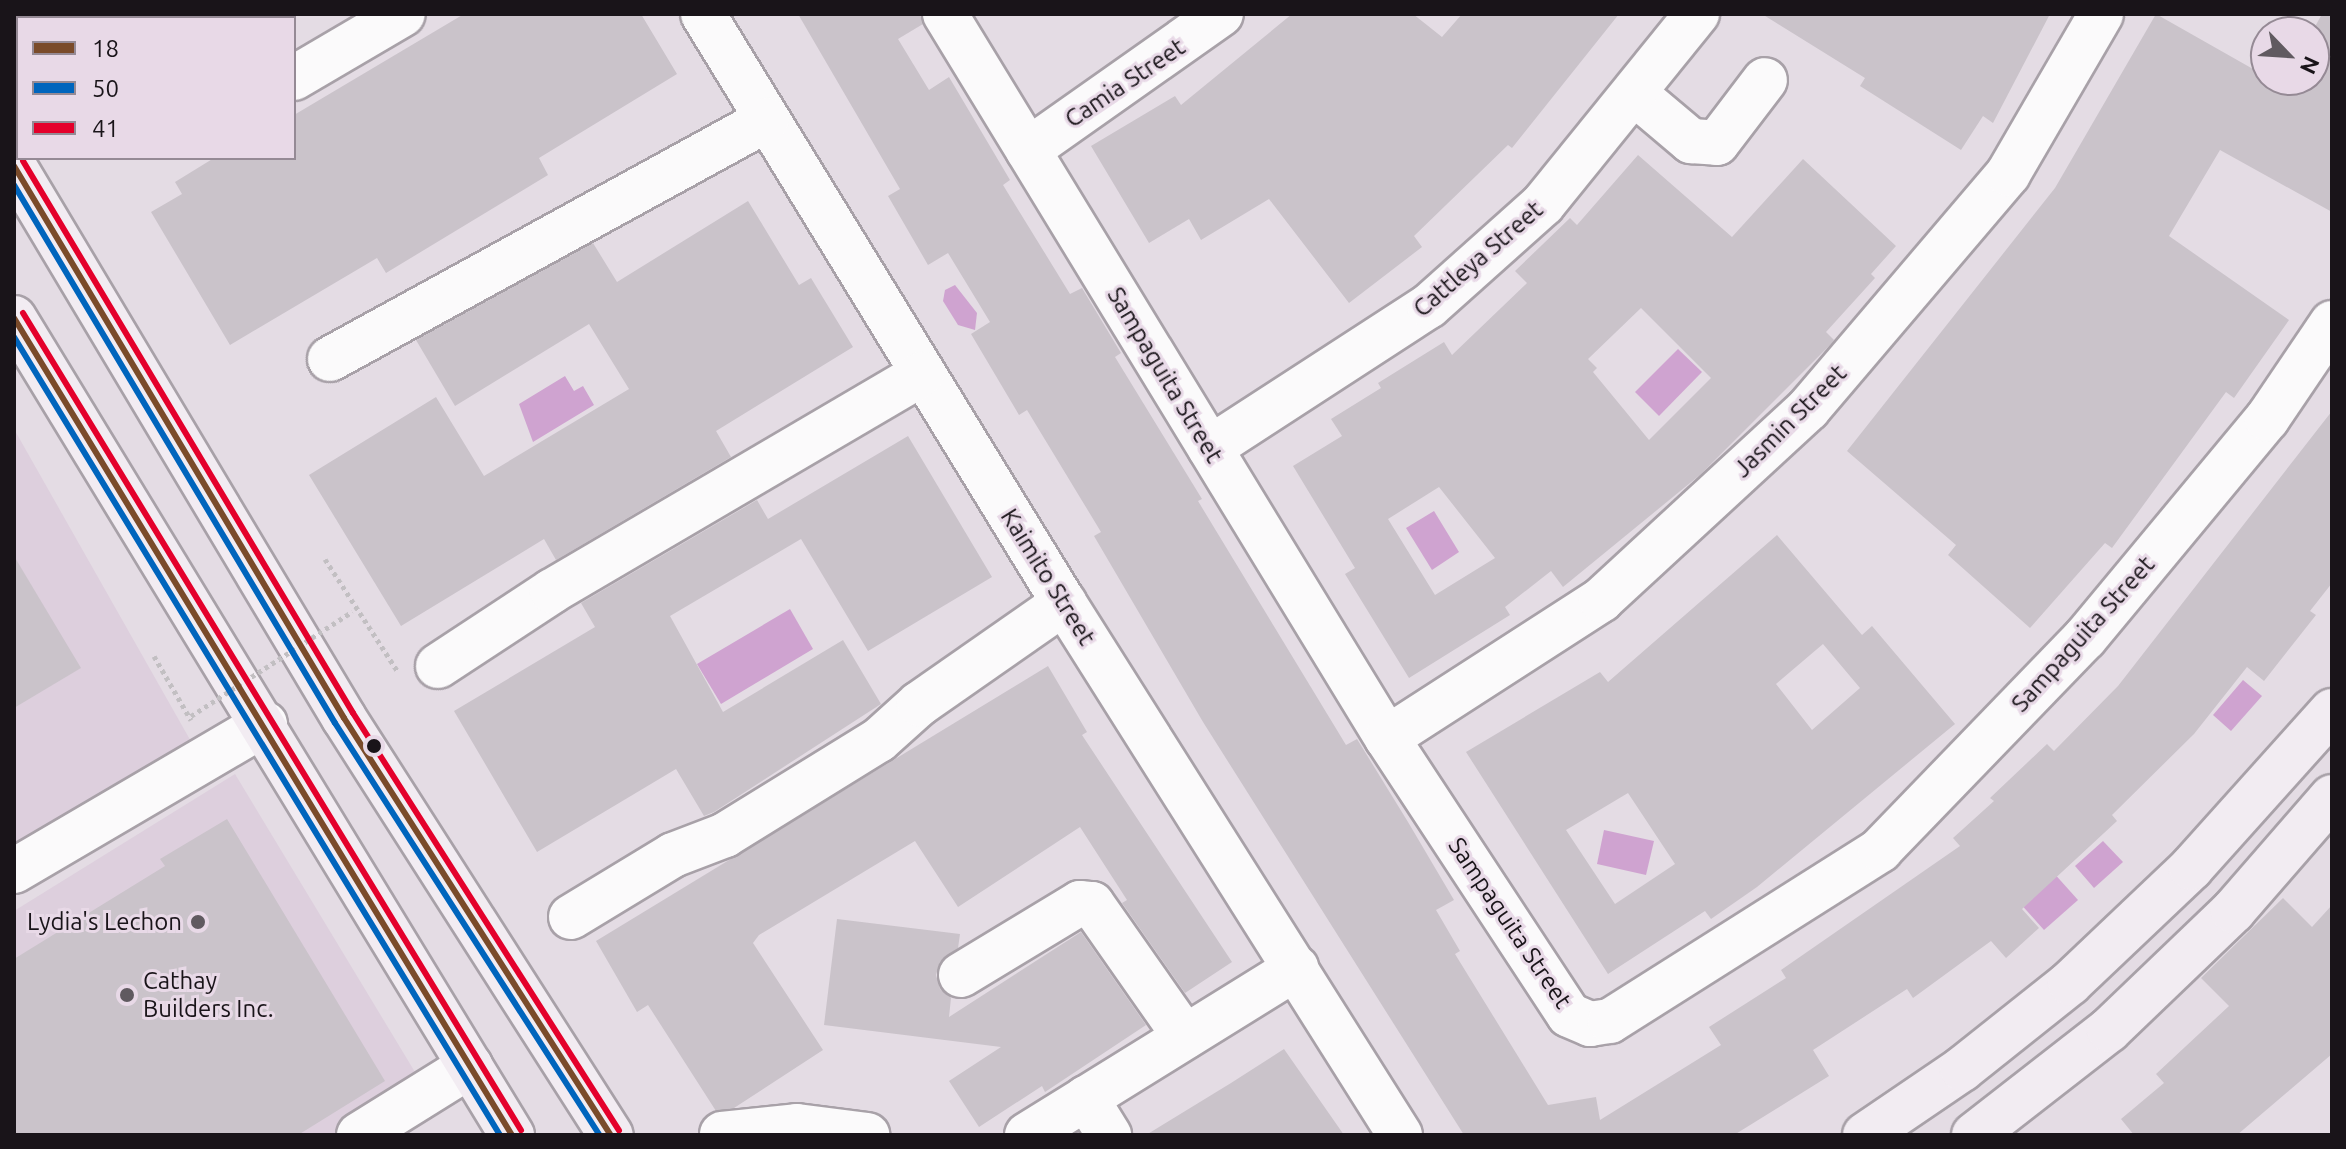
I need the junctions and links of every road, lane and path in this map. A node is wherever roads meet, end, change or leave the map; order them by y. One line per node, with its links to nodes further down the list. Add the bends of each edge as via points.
1 (403, 14): 7 (street)
2 (703, 14): 10 (street, Kaimito Street)
3 (945, 14): 11 (street, Sampaguita Street)
4 (1221, 14): 11 (street, Camia Street)
5 (1697, 14): 9 (street, Cattleya Street)
6 (2101, 14): 28 (street, Jasmin Street, via 2008,174 1808,409 1601,600)
7 (296, 77)
8 (1765, 80): 9 (street, via 1717,143 1691,141)
9 (1634, 93): 17 (street, Cattleya Street, via 1543,204 1429,306)
10 (767, 120): 15 (street); 16 (street, Kaimito Street)
11 (1028, 150): 17 (street, Sampaguita Street)
12 (14, 166): 25 (main road)
13 (14, 318): 27 (main road)
14 (2332, 323): 28 (street, Sampaguita Street, via 2267,419 2085,638 1880,850 1610,1021 1590,1024 1569,1015)
15 (330, 359)
16 (922, 374): 19 (street, Kaimito Street); 22 (street)
17 (1210, 448): 28 (street, Sampaguita Street)
18 (325, 559): 20 (path)
19 (1064, 603): 31 (street, via 919,704 879,740 725,835 673,855); 32 (street, Kaimito Street)
20 (355, 610): 22 (path); 24 (path, bridge)
21 (154, 656): 24 (path)
22 (418, 670)
23 (2332, 711): 46 (main road, via 2191,868 2070,983 1962,1069)
24 (191, 716): 26 (path)
25 (344, 718): 27 (main road); 41 (main road)
26 (190, 730)
27 (273, 738): 30 (street); 35 (main road)
28 (1387, 738)
29 (2332, 797): 37 (main road, via 2210,932)
30 (14, 871)
31 (571, 917)
32 (1296, 968): 34 (street); 45 (street, Kaimito Street)
33 (961, 975): 34 (street, via 1080,903 1092,904)
34 (1185, 1037): 36 (street)
35 (470, 1066): 39 (street); 40 (main road)
36 (1086, 1098): 43 (street); 44 (street)
37 (1994, 1130)
38 (722, 1134): 42 (street, via 797,1126)
39 (359, 1135)
40 (512, 1135)
41 (611, 1135)
42 (867, 1135)
43 (1027, 1135)
44 (1109, 1135)
45 (1400, 1135)
46 (1865, 1135)

